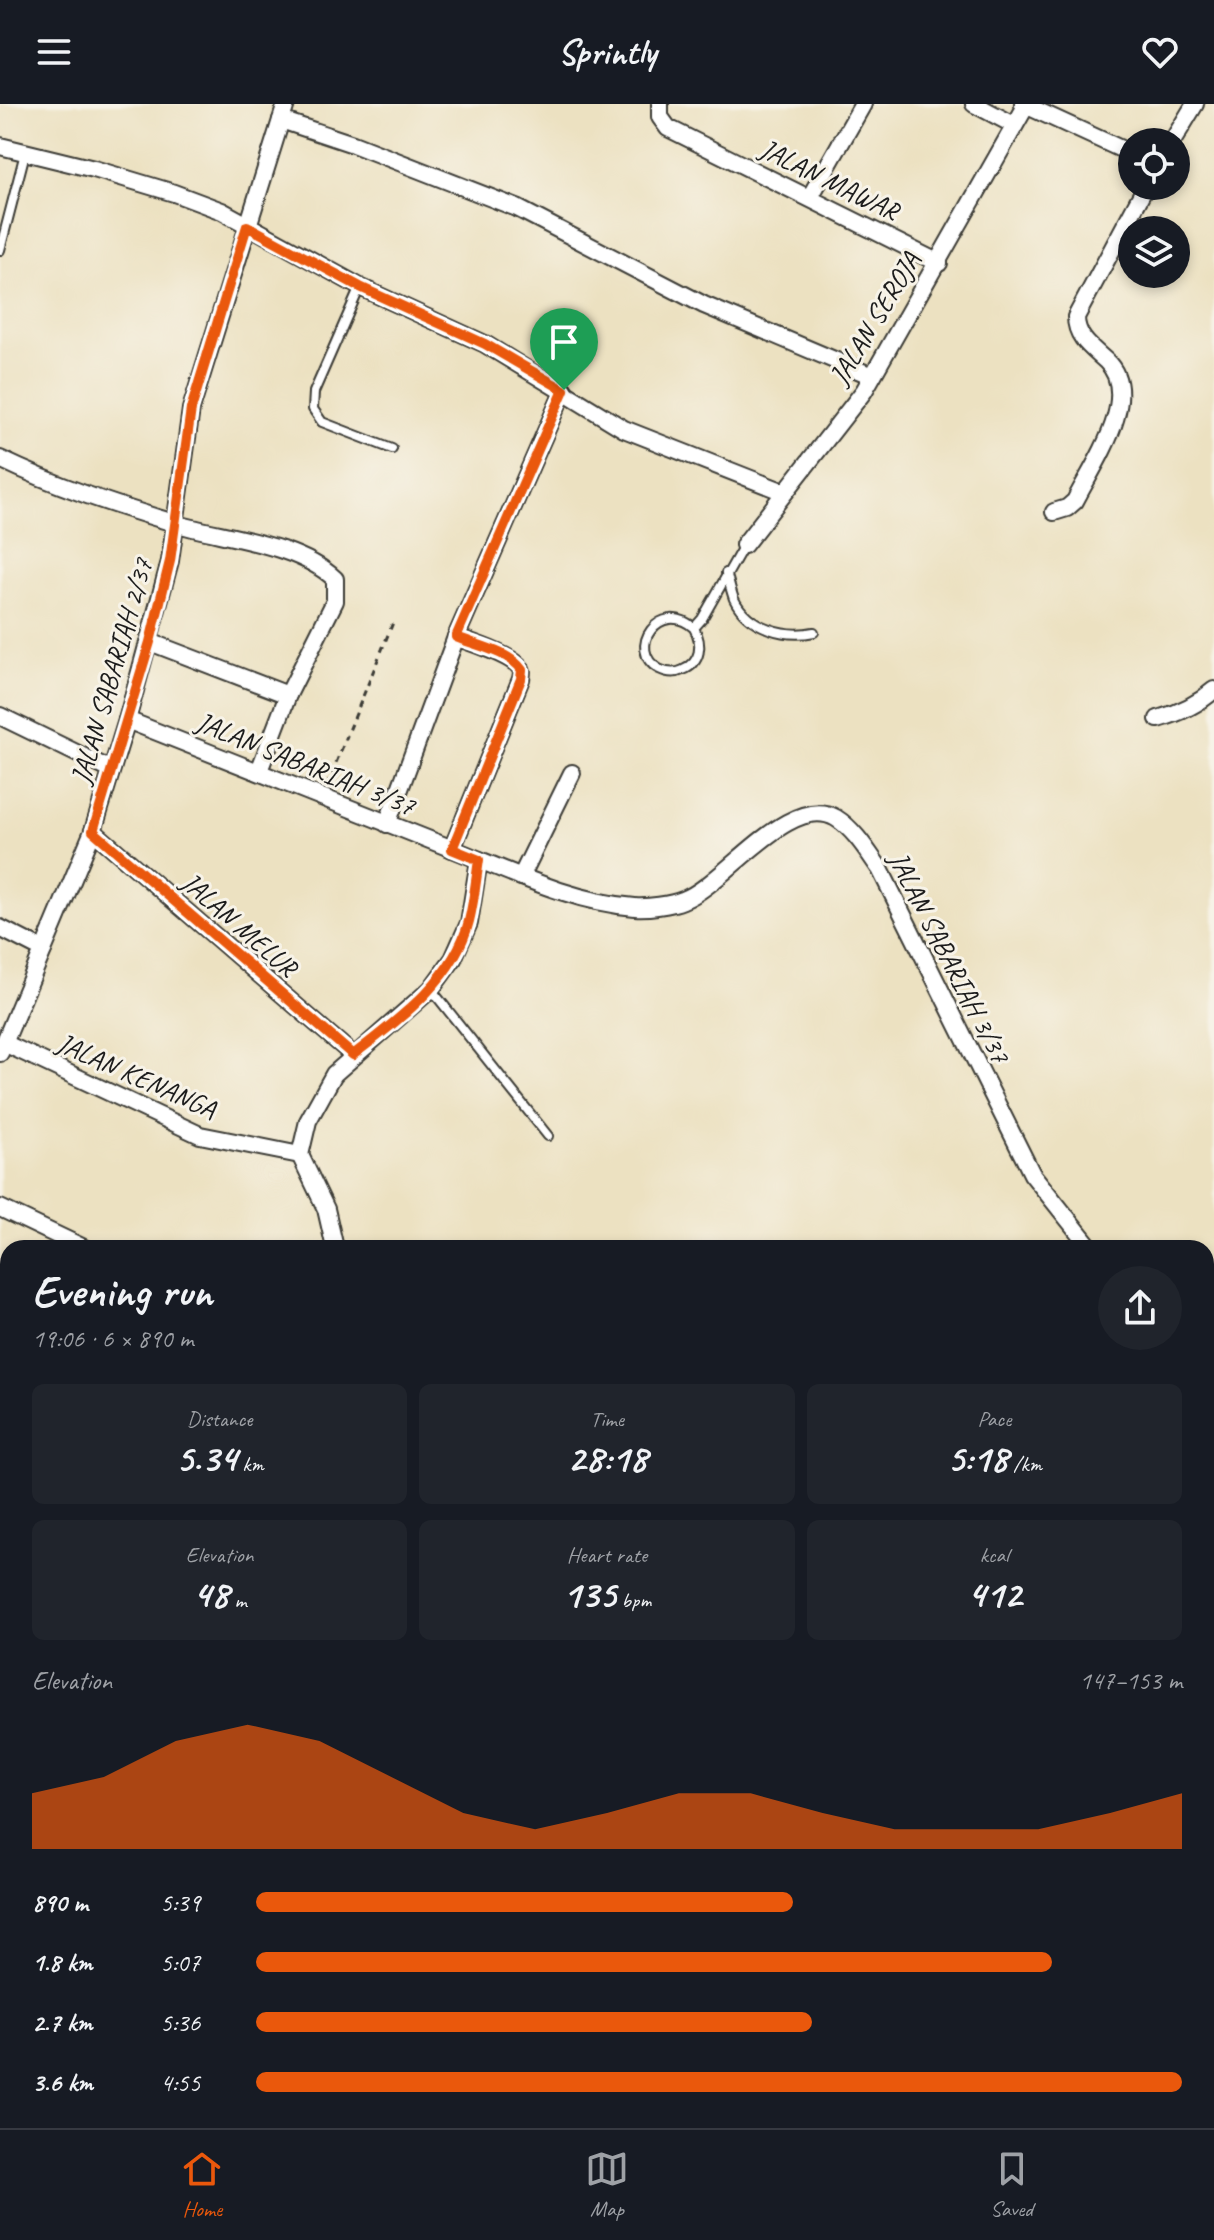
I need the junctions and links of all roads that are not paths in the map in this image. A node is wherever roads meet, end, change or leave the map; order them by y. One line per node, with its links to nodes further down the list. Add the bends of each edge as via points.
1 (863, 104): 12 (street)
2 (974, 104): 7 (street)
3 (1195, 104): 8 (street)
4 (1026, 105): 7 (street, JALAN SEROJA); 10 (street)
5 (660, 110): 12 (street, JALAN MAWAR, via 668,128)
6 (284, 112): 14 (street, JALAN SABARIAH 2/37); 18 (street, via 517,208 704,305)
7 (1014, 125): 16 (street, JALAN SEROJA)
8 (1180, 128)
9 (0, 146): 11 (street)
10 (1118, 148)
11 (25, 153): 14 (street, via 174,193); 15 (lane)
12 (810, 197): 16 (street, JALAN MAWAR)
13 (1139, 200): 23 (street, via 1076,317 1081,337 1118,380 1120,409 1075,501)
14 (247, 226): 17 (street); 24 (street, JALAN SABARIAH 2/37, via 191,409)
15 (0, 250)
16 (939, 263): 18 (street, JALAN SEROJA)
17 (360, 287): 19 (street, via 485,344); 20 (lane, via 314,392 313,409 322,422)
18 (872, 376): 22 (street, JALAN SEROJA)
19 (564, 390): 22 (street, via 624,429); 29 (street)
20 (392, 449)
21 (0, 459): 24 (street, via 49,483)
22 (784, 492): 25 (street, JALAN SEROJA)
23 (1054, 512)
24 (176, 523): 30 (street, JALAN SABARIAH 2/37); 32 (street, via 285,552 319,564 335,579 335,601)
25 (744, 545): 26 (lane)
26 (726, 573): 27 (lane); 28 (lane, via 735,601 756,621 785,634)
27 (694, 628): 27 (lane, via 675,618 654,625 645,647 653,665 678,673 690,667 700,648)
28 (814, 632)
29 (456, 637): 39 (street); 41 (street, via 522,670)
30 (150, 642): 32 (street); 35 (street, JALAN SABARIAH 2/37)
31 (1214, 690): 34 (street, via 1180,713)
32 (288, 695): 37 (street)
33 (0, 716): 36 (street)
34 (1158, 719)
35 (127, 720): 36 (street, JALAN SABARIAH 2/37); 37 (street, JALAN SABARIAH 3/37)
36 (111, 770): 40 (street, JALAN SABARIAH 2/37)
37 (259, 771): 39 (street, JALAN SABARIAH 3/37)
38 (572, 773): 43 (street)
39 (387, 824): 41 (street, JALAN SABARIAH 3/37)
40 (93, 831): 45 (street, JALAN SABARIAH 2/37); 48 (street, JALAN MELUR)
41 (452, 849): 42 (street, JALAN SABARIAH 3/37)
42 (479, 860): 43 (street, JALAN SABARIAH 3/37); 46 (street, via 469,923 453,959)
43 (521, 877): 54 (street, JALAN SABARIAH 3/37, via 637,907 683,900 791,819 814,813 840,820 880,869 1032,1174)
44 (0, 928): 45 (street)
45 (43, 950): 47 (street, JALAN SABARIAH 2/37)
46 (431, 989): 48 (street); 49 (lane)
47 (2, 1048): 50 (street, JALAN KENANGA, via 200,1135)
48 (353, 1055): 50 (street, via 316,1102)
49 (548, 1136)
50 (300, 1155): 53 (street, via 326,1209)
51 (0, 1208): 52 (street)
52 (56, 1240)
53 (333, 1240)
54 (1085, 1240)

